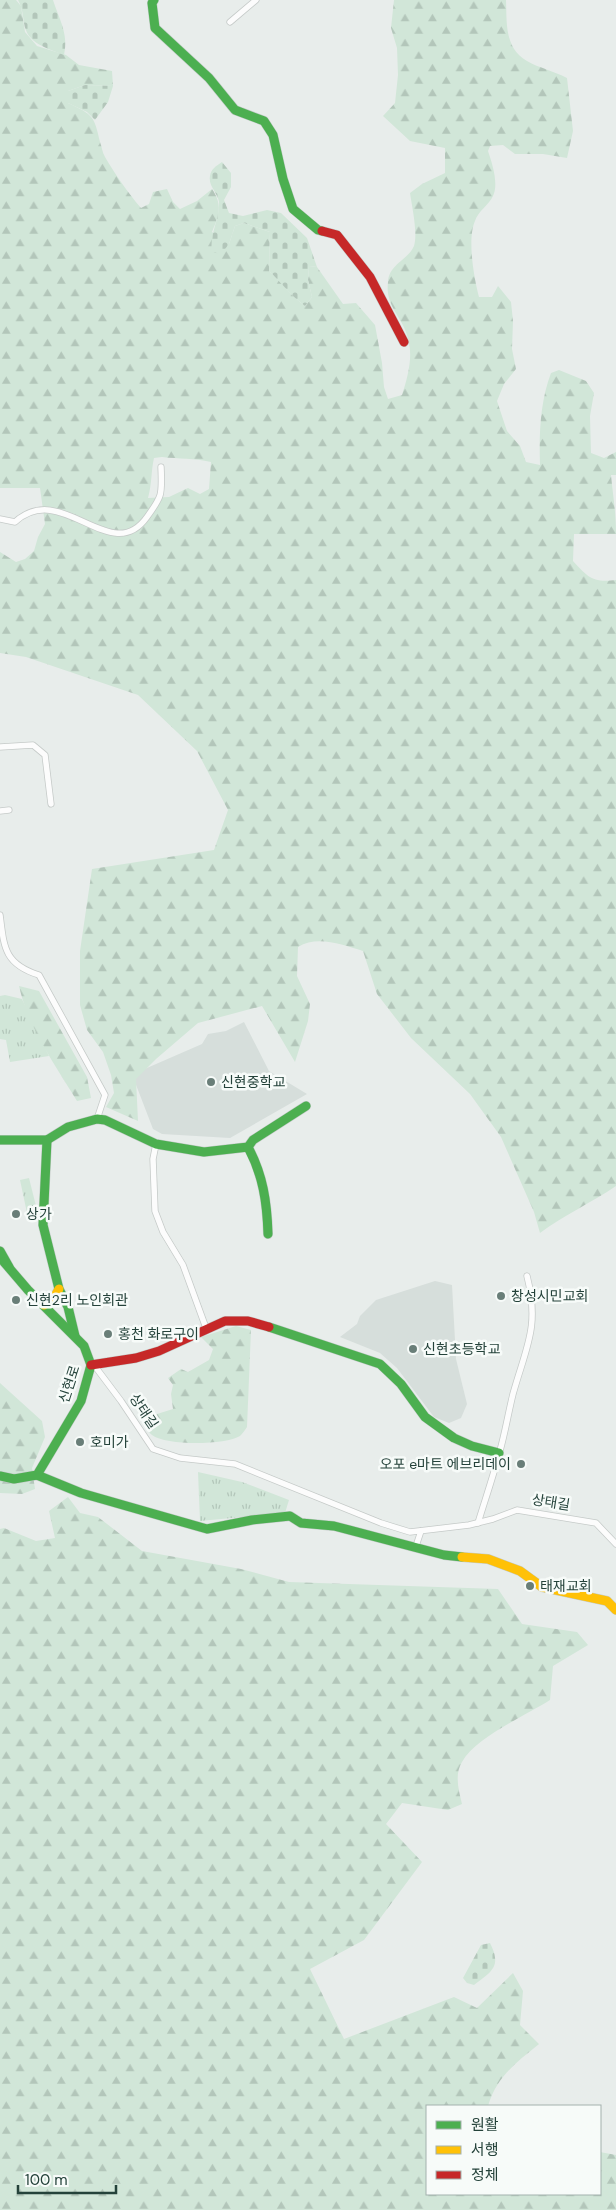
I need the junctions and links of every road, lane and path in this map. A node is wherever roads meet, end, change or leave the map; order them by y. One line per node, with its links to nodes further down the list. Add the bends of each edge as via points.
1 (154, 0): 4 (street, via 156,28 209,78 235,110 264,121 273,135 282,179 293,209 318,230 337,234 370,277)
2 (256, 0): 3 (street)
3 (230, 22)
4 (404, 342)
5 (161, 468): 6 (street, via 162,494 140,528 124,535 92,527 63,512 24,514 15,522)
6 (0, 519)
7 (0, 748): 8 (street, via 32,745 45,755)
8 (51, 804)
9 (9, 810): 10 (street)
10 (0, 811)
11 (0, 915): 13 (street, via 4,948 22,970 39,975 105,1095)
12 (306, 1106): 17 (street, via 253,1140)
13 (96, 1119): 15 (street, via 68,1127); 16 (street, via 105,1120)
14 (0, 1140): 15 (street)
15 (47, 1140): 23 (street, via 43,1224)
16 (156, 1144): 17 (street, via 204,1152); 25 (street, via 153,1159 155,1211 183,1265)
17 (248, 1147): 18 (street, via 258,1164 268,1202)
18 (268, 1234)
19 (0, 1251): 21 (street)
20 (0, 1258): 21 (street, 신현로)
21 (4, 1266): 24 (street, 신현로)
22 (527, 1276): 28 (street, via 534,1319)
23 (59, 1290): 24 (street); 26 (street, via 68,1307)
24 (44, 1305): 26 (street, 신현로)
25 (206, 1328): 27 (street, via 159,1351); 28 (street, via 225,1321 248,1321 380,1364 401,1384 425,1417 454,1438)
26 (75, 1336): 27 (street, 신현로, via 84,1346)
27 (91, 1365): 29 (street, 신현로, via 81,1401); 32 (street, 상태길, via 120,1400 153,1449 180,1458 235,1464 381,1523 410,1532)
28 (499, 1454): 31 (street)
29 (37, 1475): 30 (street, via 7,1479); 34 (street, via 81,1493 207,1528 290,1516 301,1523 334,1526)
30 (0, 1476)
31 (478, 1523): 32 (street, 상태길); 33 (street, 상태길, via 517,1510 596,1523)
32 (421, 1531): 34 (street)
33 (616, 1544)
34 (416, 1546): 35 (street, via 444,1555 488,1559 520,1572 542,1588 607,1601)
35 (616, 1610)

